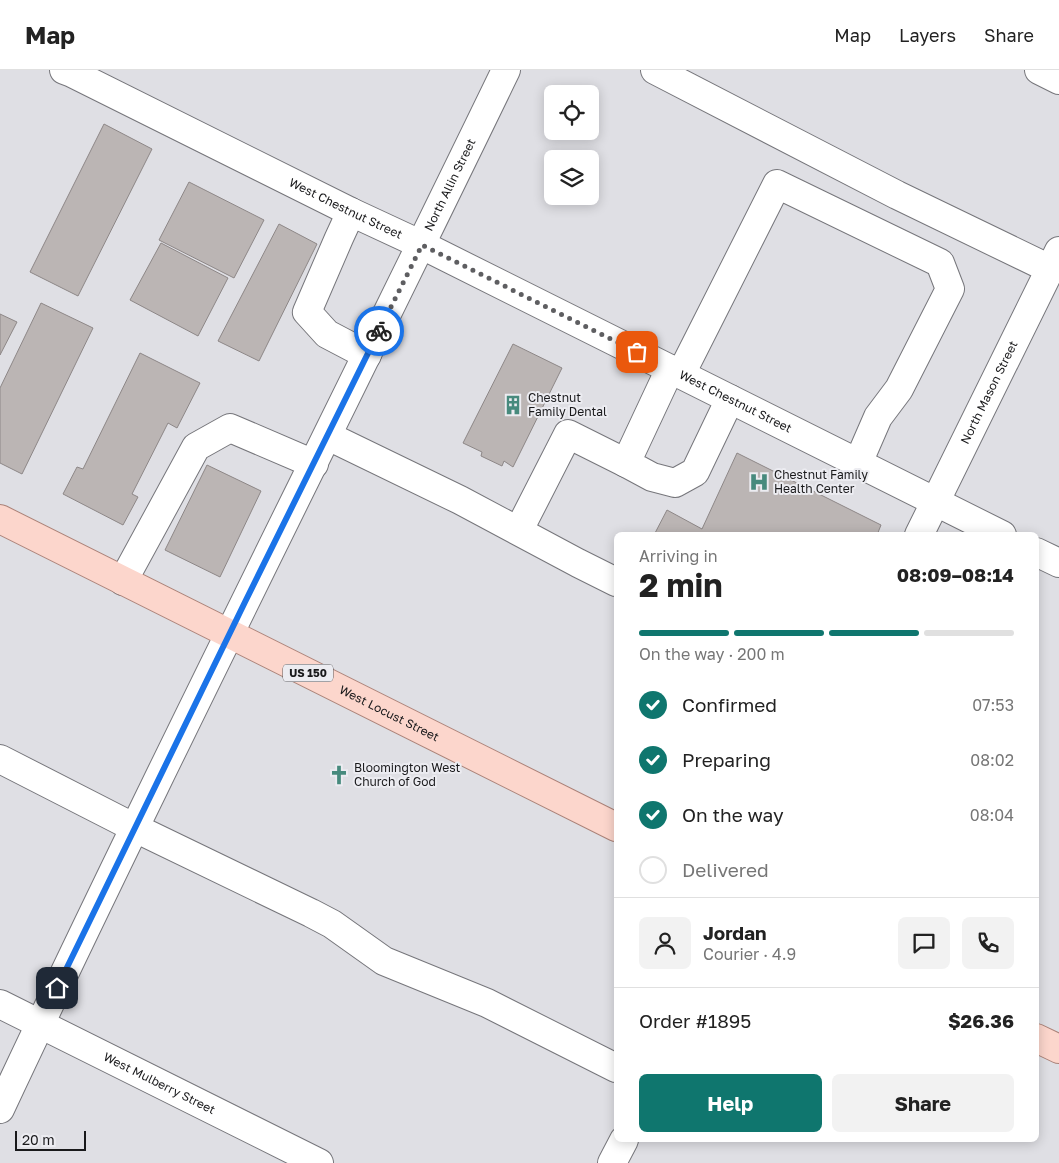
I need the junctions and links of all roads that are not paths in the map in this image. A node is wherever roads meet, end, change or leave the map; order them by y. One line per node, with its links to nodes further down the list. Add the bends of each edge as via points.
1 (64, 70): 6 (street, West Chestnut Street)
2 (506, 70): 7 (street, North Allin Street)
3 (656, 70): 8 (street, via 897,195)
4 (1039, 70): 5 (street)
5 (1059, 80)
6 (352, 212): 7 (street, West Chestnut Street); 9 (street, via 307,312 328,334)
7 (422, 245): 9 (street, North Allin Street); 10 (street, West Chestnut Street)
8 (1055, 260): 16 (street, North Mason Street)
9 (367, 355): 12 (street, North Allin Street)
10 (675, 371): 11 (street, West Chestnut Street); 13 (street); 14 (street, via 777,184 940,262 950,289 899,389 878,417)
11 (730, 399): 13 (street, via 695,472 675,483 652,477); 14 (street, West Chestnut Street)
12 (328, 436): 15 (street, North Allin Street); 18 (street)
13 (626, 463): 18 (street, via 568,434)
14 (858, 463): 16 (street, West Chestnut Street)
15 (314, 464): 23 (street, via 230,428 196,447); 25 (street, North Allin Street)
16 (935, 501): 19 (street, North Mason Street); 20 (street, West Chestnut Street)
17 (0, 519): 23 (main road, West Locust Street / US 150)
18 (519, 530): 24 (street)
19 (920, 532)
20 (996, 532)
21 (1039, 553): 22 (street)
22 (1059, 563)
23 (123, 580): 25 (main road, West Locust Street / US 150)
24 (614, 581)
25 (230, 634): 27 (main road, West Locust Street / US 150); 28 (street, North Allin Street)
26 (0, 759): 28 (street)
27 (614, 826)
28 (135, 828): 30 (street, North Allin Street); 33 (street, via 332,924 384,961 487,1003)
29 (0, 1004): 30 (street, West Mulberry Street)
30 (40, 1024): 34 (street, North Allin Street); 36 (street, West Mulberry Street)
31 (1039, 1039): 32 (main road)
32 (1059, 1049)
33 (614, 1067)
34 (0, 1109)
35 (623, 1142): 37 (street)
36 (319, 1163)
37 (612, 1163)

